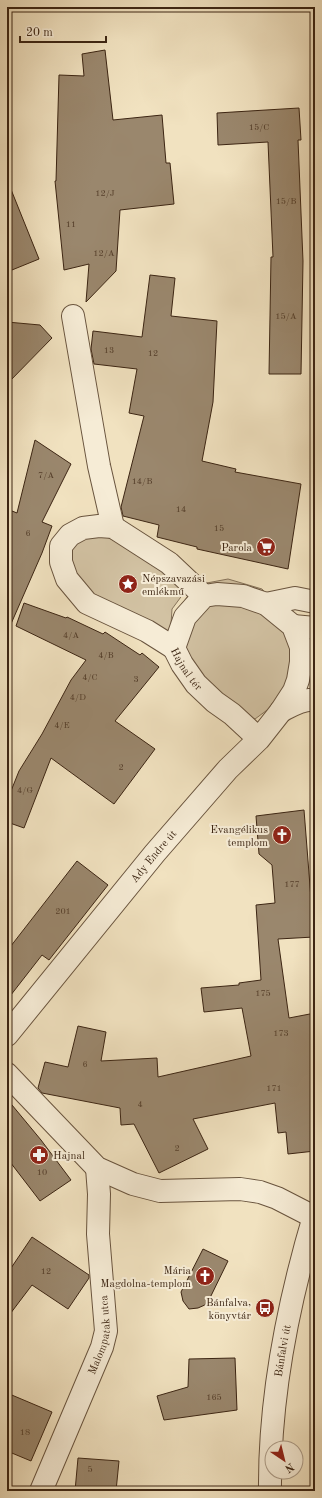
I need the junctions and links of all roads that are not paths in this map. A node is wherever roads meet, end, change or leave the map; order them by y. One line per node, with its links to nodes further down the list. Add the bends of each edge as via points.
1 (73, 316): 2 (street, via 99,466)
2 (113, 528): 3 (street, via 169,563); 9 (street, via 83,528 70,535 61,546 61,562 67,579 87,603 147,631)
3 (204, 596): 5 (street, via 243,596); 9 (street, Hajnal tér, via 185,617)
4 (315, 602): 5 (street, via 295,598)
5 (266, 604): 6 (street)
6 (293, 626): 7 (street); 8 (street)
7 (315, 628)
8 (301, 646): 10 (street); 13 (street, via 298,680)
9 (174, 648): 14 (street, Hajnal tér, via 196,684)
10 (315, 666)
11 (315, 681): 13 (street)
12 (315, 700): 13 (street, Ady Endre út, via 310,699)
13 (281, 710): 14 (street, Ady Endre út)
14 (259, 739): 15 (street, Ady Endre út, via 228,769 155,853)
15 (7, 1035)
16 (7, 1074): 17 (street)
17 (97, 1168): 18 (street, via 133,1184 160,1191 240,1189 260,1192); 19 (street, Malompatak utca, via 98,1234 106,1332)
18 (314, 1215): 20 (street, Bánfalvi út, via 296,1278 281,1354 275,1393)
19 (41, 1491)
20 (270, 1491)

